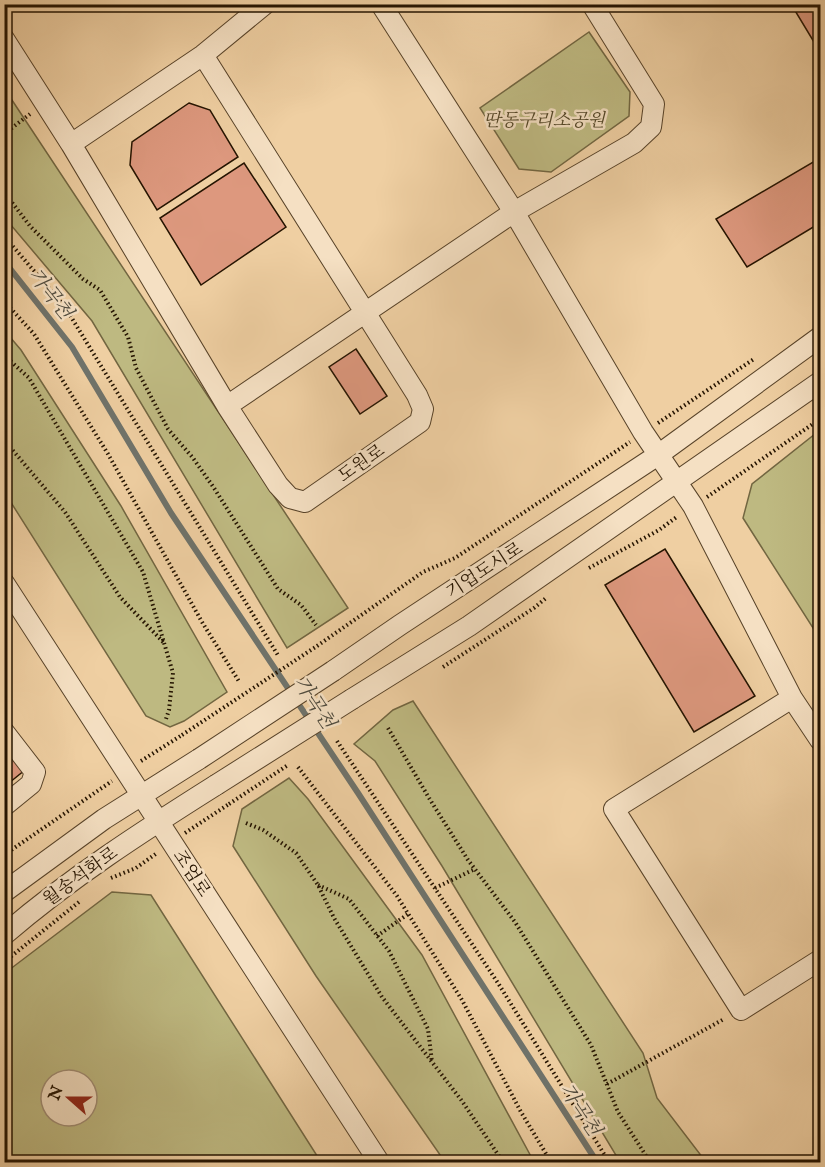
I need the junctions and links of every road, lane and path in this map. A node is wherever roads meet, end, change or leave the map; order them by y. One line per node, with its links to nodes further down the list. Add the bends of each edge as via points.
1 (265, 4): 5 (street)
2 (381, 4): 10 (street)
3 (592, 4): 10 (street, via 654,104 651,127 634,143)
4 (4, 39): 8 (street, 도원로)
5 (203, 55): 8 (street); 13 (street, 도원로)
6 (33, 112): 7 (path)
7 (4, 134)
8 (71, 144): 18 (street, 도원로)
9 (4, 192): 27 (path, via 30,226 83,279 100,290 128,337 136,368 168,429 214,488 278,589 301,605)
10 (514, 212): 13 (street); 22 (street)
11 (4, 236): 29 (path, via 65,307)
12 (4, 301): 30 (path, via 34,334)
13 (366, 314): 18 (street); 18 (street, 도원로, via 417,395 423,409 420,422 305,502 290,498 278,485)
14 (820, 337): 22 (street, 기업도시로)
15 (762, 353): 19 (path)
16 (4, 355): 28 (path, via 29,378 143,572)
17 (820, 382): 24 (street, 기업도시로)
18 (227, 406)
19 (675, 411)
20 (820, 419): 25 (path)
21 (4, 440): 28 (path, via 65,512 120,597)
22 (658, 455): 24 (street); 39 (street, 기업도시로, bridge)
23 (610, 456): 37 (path, bridge, via 455,558 423,572)
24 (677, 483): 31 (street, via 693,506); 44 (street, 기업도시로, bridge, via 435,649)
25 (723, 486)
26 (4, 583): 39 (street, 조엄로)
27 (316, 625)
28 (165, 645): 32 (path, via 173,673)
29 (279, 657)
30 (240, 683)
31 (792, 698): 35 (street); 59 (street, via 614,809)
32 (166, 719)
33 (388, 728): 48 (path)
34 (4, 732): 42 (street, via 35,772 31,784)
35 (820, 740)
36 (337, 741): 51 (path)
37 (163, 747)
38 (298, 767): 54 (path)
39 (141, 794): 44 (street, 조엄로); 52 (street, 월송석화로)
40 (90, 796): 46 (path)
41 (229, 804): 43 (path)
42 (4, 806)
43 (208, 819)
44 (159, 821): 55 (street, 월송석화로, via 38,906); 62 (street, 조엄로)
45 (246, 823): 50 (path, via 296,853)
46 (4, 855)
47 (136, 868): 49 (path)
48 (474, 869): 51 (path); 61 (path, via 515,922 591,1045)
49 (108, 879)
50 (318, 885): 56 (path, via 349,899); 60 (path, via 333,918 381,997)
51 (435, 888): 65 (path)
52 (4, 892)
53 (81, 901): 58 (path)
54 (408, 914): 56 (path); 64 (path, via 462,1000)
55 (4, 935)
56 (377, 936): 60 (path, via 389,951 428,1029)
57 (820, 960): 59 (street)
58 (4, 962)
59 (741, 1010): 61 (path)
60 (432, 1063): 63 (path)
61 (607, 1084): 66 (path, via 618,1113)
62 (379, 1162)
63 (503, 1162)
64 (550, 1162)
65 (609, 1162)
66 (650, 1162)

